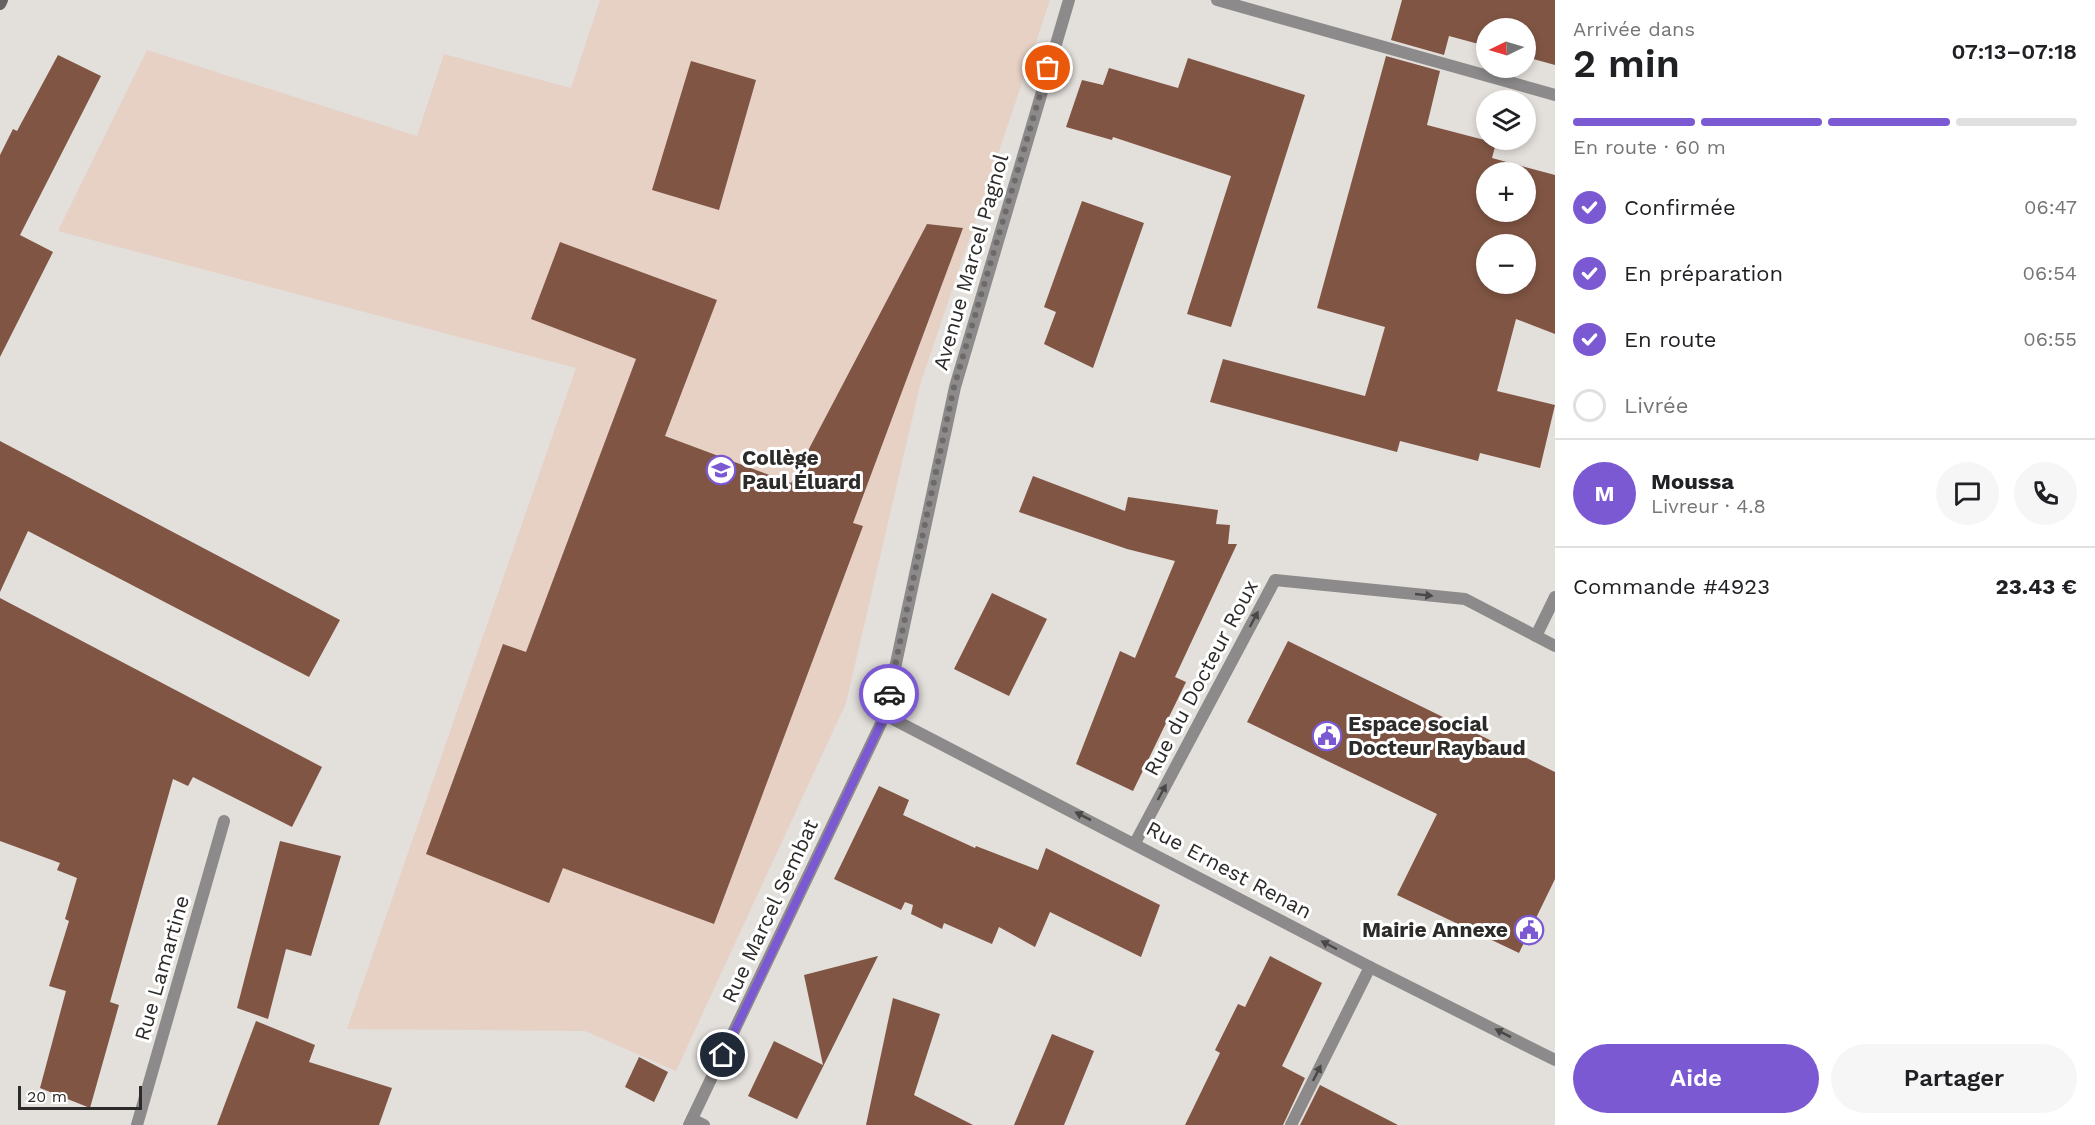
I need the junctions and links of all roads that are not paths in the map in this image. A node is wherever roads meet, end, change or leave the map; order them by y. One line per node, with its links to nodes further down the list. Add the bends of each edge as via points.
1 (1069, 0): 7 (street, Avenue Marcel Pagnol, via 954,387)
2 (1217, 0): 3 (street)
3 (1555, 95)
4 (1555, 597): 5 (street)
5 (1536, 636): 6 (street); 9 (street, Rue du Docteur Roux, one-way to 5, via 1275,580 1465,599)
6 (1555, 646)
7 (885, 715): 9 (street, Rue Ernest Renan, one-way to 7); 12 (street, Rue Marcel Sembat)
8 (224, 821): 13 (street, Rue Lamartine)
9 (1135, 843): 10 (street, Rue Ernest Renan, one-way to 9)
10 (1371, 967): 11 (street, Rue Ernest Renan, one-way to 10); 15 (street, one-way to 10)
11 (1555, 1060)
12 (691, 1122): 14 (street)
13 (137, 1125)
14 (704, 1125)
15 (1291, 1125)

